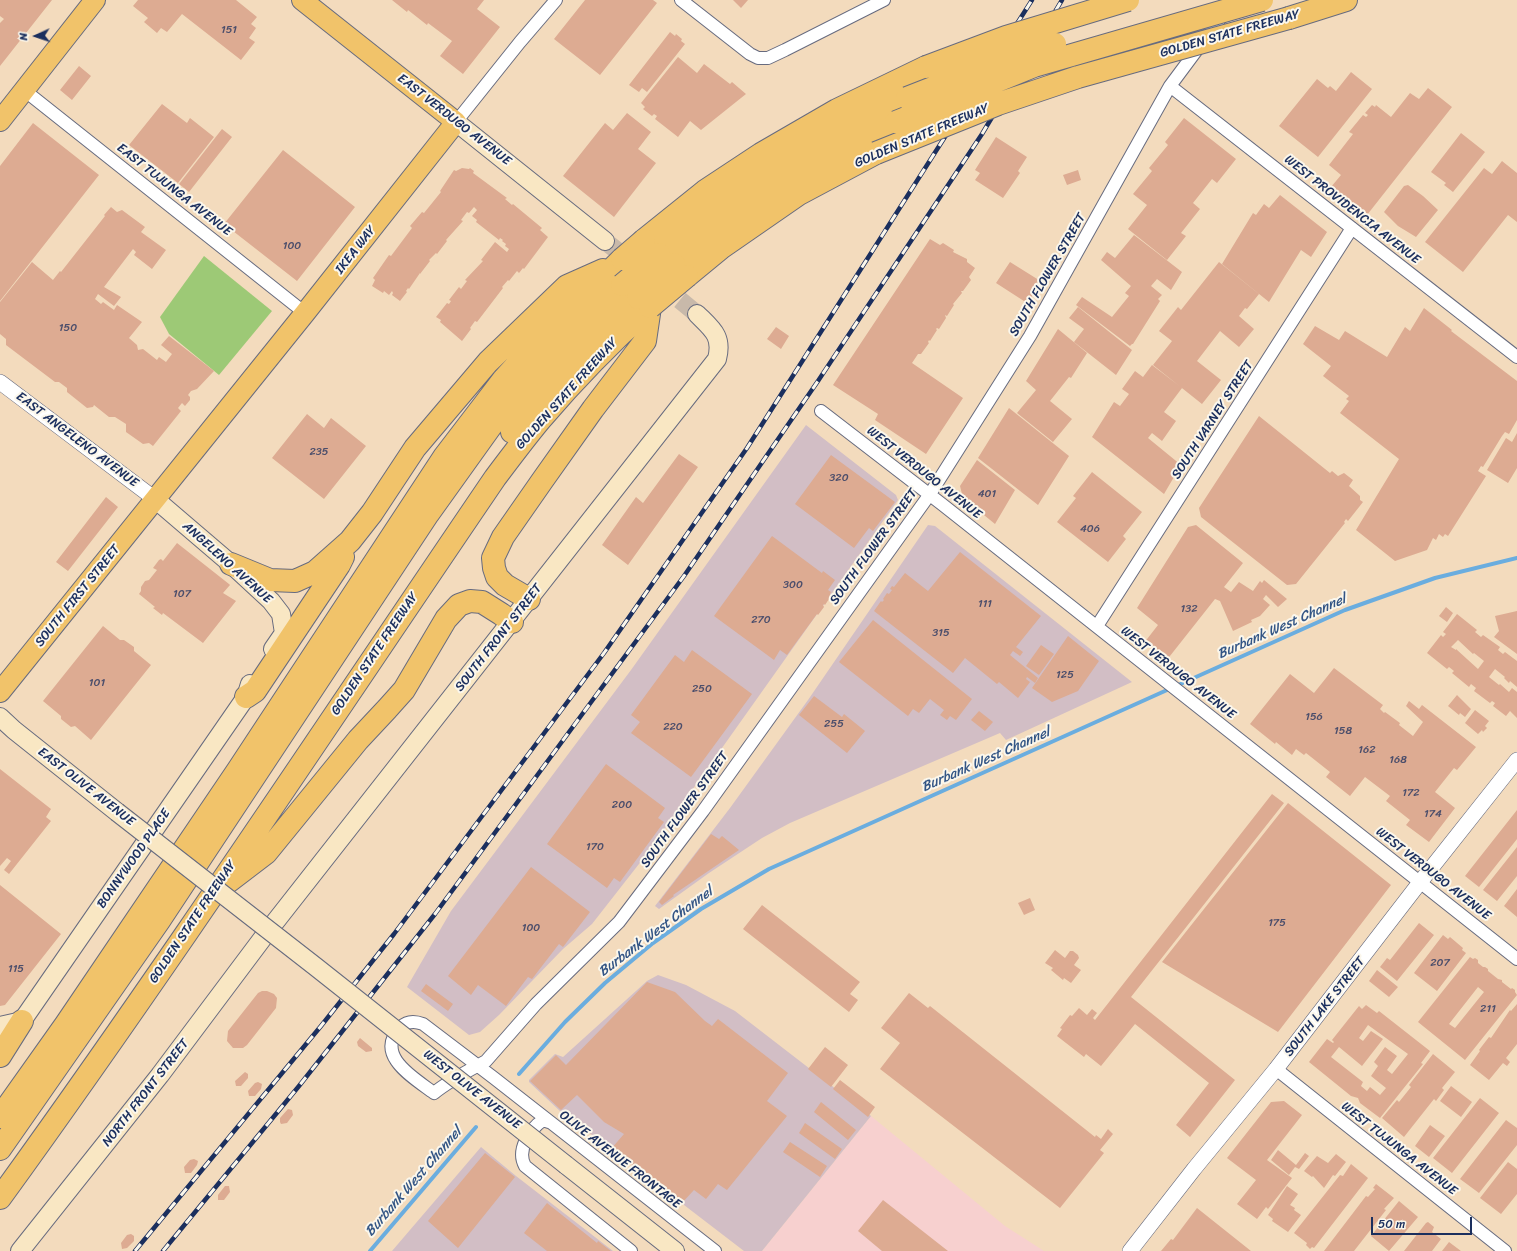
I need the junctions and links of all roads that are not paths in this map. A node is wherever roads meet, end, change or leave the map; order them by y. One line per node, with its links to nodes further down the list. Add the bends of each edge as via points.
1 (95, 0): 12 (main road)
2 (302, 0): 14 (main road, EAST VERDUGO AVENUE)
3 (556, 0): 14 (street, IKEA WAY)
4 (681, 0): 5 (street, via 750,54 764,59)
5 (884, 0)
6 (1128, 0): 17 (highway, GOLDEN STATE FREEWAY, bridge, via 1006,36 926,67 837,110 761,154 706,191)
7 (1211, 0): 17 (highway, bridge, via 1022,53 872,114 810,147 750,185 686,231)
8 (1234, 0): 11 (street, SOUTH FLOWER STREET)
9 (1262, 0): 17 (highway, bridge, via 1034,66 896,122 855,142 772,191 722,227)
10 (1346, 0): 17 (highway, GOLDEN STATE FREEWAY, bridge, via 1078,78 998,104 876,153 799,194 722,248)
11 (1170, 86): 15 (street, WEST PROVIDENCIA AVENUE); 24 (street, SOUTH FLOWER STREET, via 1030,336)
12 (24, 90): 13 (main road); 19 (street, EAST TUJUNGA AVENUE)
13 (0, 121)
14 (456, 122): 16 (main road, EAST VERDUGO AVENUE); 19 (main road, IKEA WAY)
15 (1352, 228): 21 (street, WEST PROVIDENCIA AVENUE); 30 (street, SOUTH VARNEY STREET)
16 (605, 241)
17 (666, 258): 18 (highway, GOLDEN STATE FREEWAY, bridge); 18 (highway, GOLDEN STATE FREEWAY, bridge)
18 (622, 283): 26 (highway, via 567,286 488,362 415,448); 28 (highway, via 645,341 580,427 503,537 493,558 497,577 505,585); 36 (highway, GOLDEN STATE FREEWAY, via 624,331 540,420 495,478); 46 (highway, GOLDEN STATE FREEWAY, via 533,347 503,380 444,457 238,770); 49 (highway, via 560,347 491,426 428,514 159,921)
19 (305, 313): 25 (main road, IKEA WAY)
20 (697, 314): 28 (main road, SOUTH FRONT STREET, via 715,331 719,351 717,360)
21 (1517, 357)
22 (0, 382): 25 (street, EAST ANGELENO AVENUE)
23 (821, 411): 24 (street, WEST VERDUGO AVENUE)
24 (930, 494): 30 (street, WEST VERDUGO AVENUE); 43 (street, SOUTH FLOWER STREET, via 703,811 619,922 536,1004 486,1061)
25 (155, 499): 27 (main road, ANGELENO AVENUE); 31 (main road, SOUTH FIRST STREET)
26 (350, 541): 27 (highway, via 315,572 295,581 270,580); 32 (highway, via 339,565 255,691)
27 (231, 564): 32 (main road, ANGELENO AVENUE, via 281,614 284,633 249,685)
28 (530, 599): 29 (main road, SOUTH FRONT STREET)
29 (512, 622): 36 (highway, via 482,602 470,601 459,605 446,619 404,690 358,740 266,853); 37 (main road, SOUTH FRONT STREET)
30 (1097, 626): 35 (street, WEST VERDUGO AVENUE)
31 (0, 692)
32 (246, 697): 40 (main road, BONNYWOOD PLACE)
33 (0, 717): 37 (main road, EAST OLIVE AVENUE, bridge)
34 (1517, 760): 35 (street, SOUTH LAKE STREET)
35 (1421, 882): 38 (street, WEST VERDUGO AVENUE); 44 (street, SOUTH LAKE STREET)
36 (214, 892): 39 (highway, GOLDEN STATE FREEWAY)
37 (268, 930): 52 (main road, NORTH FRONT STREET, via 169,1063); 54 (main road, WEST OLIVE AVENUE, bridge)
38 (1517, 958)
39 (132, 1012): 50 (highway, via 111,1018); 51 (highway, GOLDEN STATE FREEWAY)
40 (22, 1021): 41 (main road); 42 (highway)
41 (0, 1026)
42 (0, 1056)
43 (477, 1066): 45 (street, SOUTH FLOWER STREET); 45 (street, SOUTH FLOWER STREET, via 423,1024 417,1021 405,1023 394,1035 392,1046 393,1056 398,1065 434,1093); 47 (street)
44 (1276, 1069): 56 (street, SOUTH LAKE STREET, via 1194,1168); 57 (street, WEST TUJUNGA AVENUE)
45 (449, 1082): 48 (street, via 518,1137)
46 (0, 1117)
47 (549, 1122): 48 (street, OLIVE AVENUE FRONTAGE, via 543,1120 537,1124); 55 (street, OLIVE AVENUE FRONTAGE)
48 (522, 1148): 53 (street, via 521,1160 525,1166)
49 (0, 1150)
50 (0, 1172)
51 (0, 1198)
52 (20, 1251)
53 (631, 1251)
54 (675, 1251)
55 (715, 1251)
56 (1130, 1251)
57 (1505, 1251)

